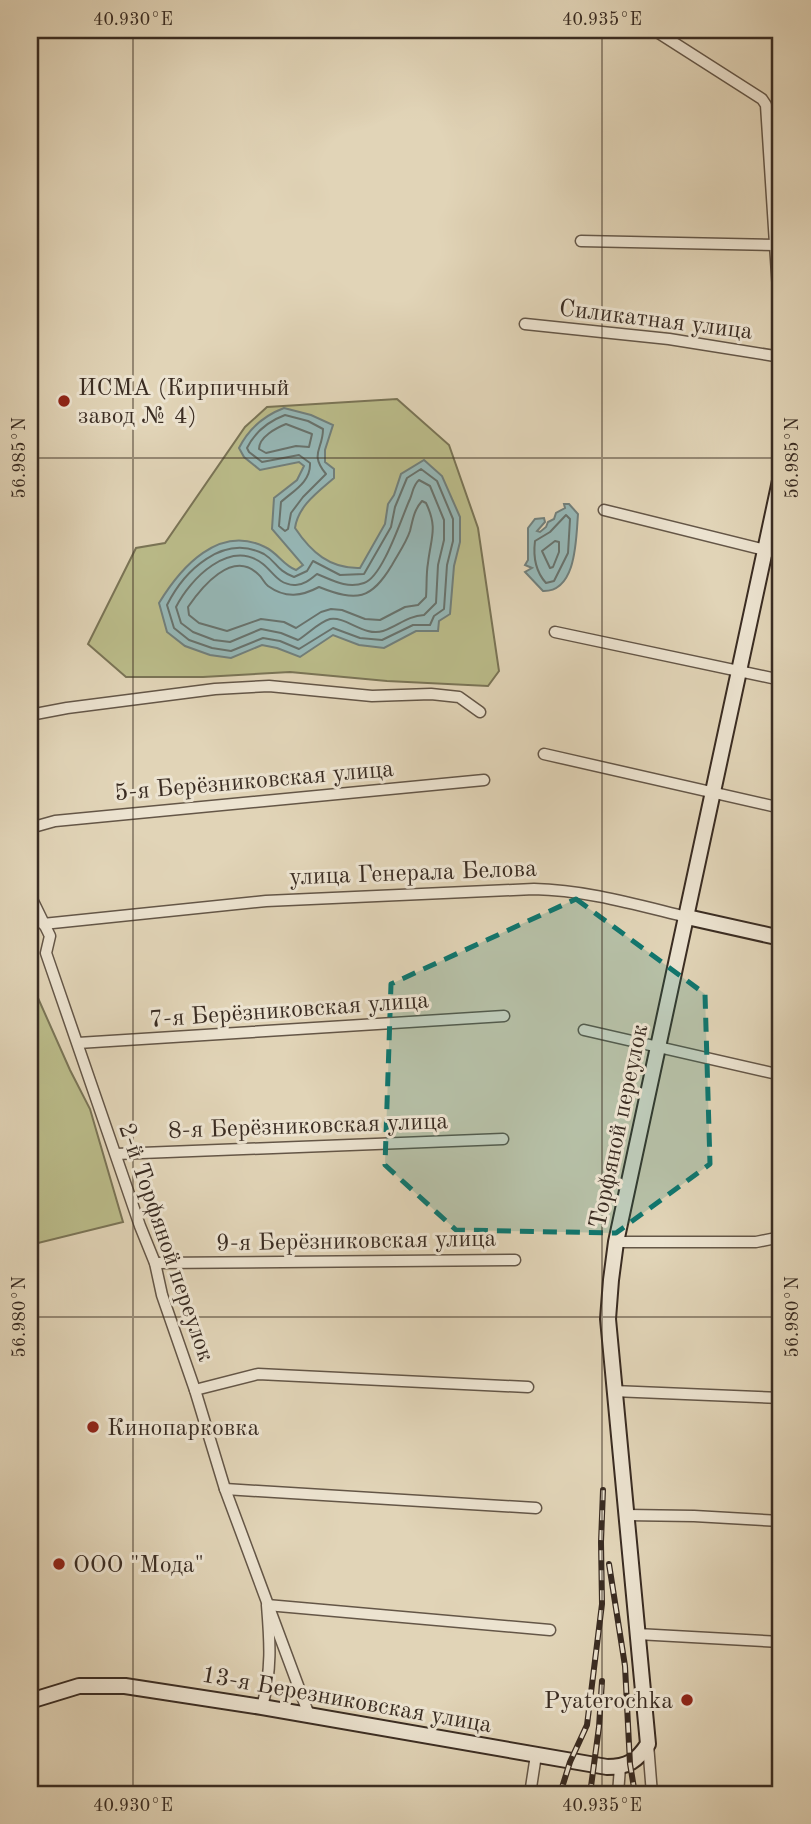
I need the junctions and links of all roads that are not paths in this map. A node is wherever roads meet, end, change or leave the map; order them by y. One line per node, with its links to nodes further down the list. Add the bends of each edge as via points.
1 (654, 30): 3 (street, via 766,105)
2 (581, 241): 3 (street)
3 (776, 245): 5 (street)
4 (525, 324): 6 (street, Силикатная улица, via 669,339)
5 (781, 336)
6 (781, 357)
7 (781, 476): 9 (street, Торфяной переулок)
8 (604, 510): 9 (street)
9 (765, 551): 10 (street); 12 (street, Торфяной переулок)
10 (781, 554)
11 (555, 632): 12 (street)
12 (740, 671): 13 (street); 18 (street, Торфяной переулок)
13 (781, 680)
14 (480, 712): 15 (street, via 459,697 240,686)
15 (30, 715)
16 (544, 754): 18 (street)
17 (484, 780): 20 (street, 5-я Берёзниковская улица, via 55,821)
18 (714, 794): 19 (street); 22 (street, Торфяной переулок)
19 (781, 808)
20 (30, 828)
21 (30, 895): 23 (street, 2-й Торфяной переулок)
22 (687, 917): 23 (street, улица Генерала Белова, via 593,895 534,889 266,901); 24 (street, улица Генерала Белова); 28 (street, Торфяной переулок)
23 (43, 924): 27 (street, 2-й Торфяной переулок, via 50,936 46,953)
24 (781, 937)
25 (504, 1016): 27 (street, 7-я Берёзниковская улица)
26 (584, 1030): 28 (street)
27 (78, 1043): 31 (street, 2-й Торфяной переулок)
28 (657, 1047): 29 (street); 33 (street, Торфяной переулок)
29 (781, 1075)
30 (503, 1139): 31 (street, 8-я Берёзниковская улица)
31 (116, 1154): 35 (street, 2-й Торфяной переулок)
32 (781, 1237): 33 (street, via 757,1242)
33 (616, 1241): 38 (street, Торфяной переулок, via 608,1319)
34 (515, 1259): 35 (street, 9-я Берёзниковская улица)
35 (155, 1263): 37 (street, 2-й Торфяной переулок)
36 (528, 1387): 37 (street, via 258,1374)
37 (195, 1390): 40 (street, 2-й Торфяной переулок)
38 (613, 1391): 39 (street); 42 (street, Торфяной переулок)
39 (781, 1398)
40 (225, 1489): 41 (street); 44 (street, 2-й Торфяной переулок)
41 (536, 1508)
42 (626, 1515): 43 (street); 46 (street, Торфяной переулок)
43 (781, 1521)
44 (267, 1605): 45 (street); 49 (street, 2-й Торфяной переулок, via 271,1651); 50 (street, 2-й Торфяной переулок)
45 (550, 1630)
46 (638, 1634): 47 (street); 51 (street, Торфяной переулок)
47 (781, 1642)
48 (30, 1702): 49 (street, 13-я Березниковская улица, via 64,1689 108,1685)
49 (262, 1707): 50 (street, 13-я Березниковская улица)
50 (309, 1715): 52 (street, 13-я Березниковская улица)
51 (648, 1744): 53 (street, via 639,1757); 56 (street, Торфяной переулок)
52 (536, 1755): 53 (street, 13-я Березниковская улица); 54 (street)
53 (620, 1767): 55 (street)
54 (530, 1794)
55 (618, 1794)
56 (652, 1794)

